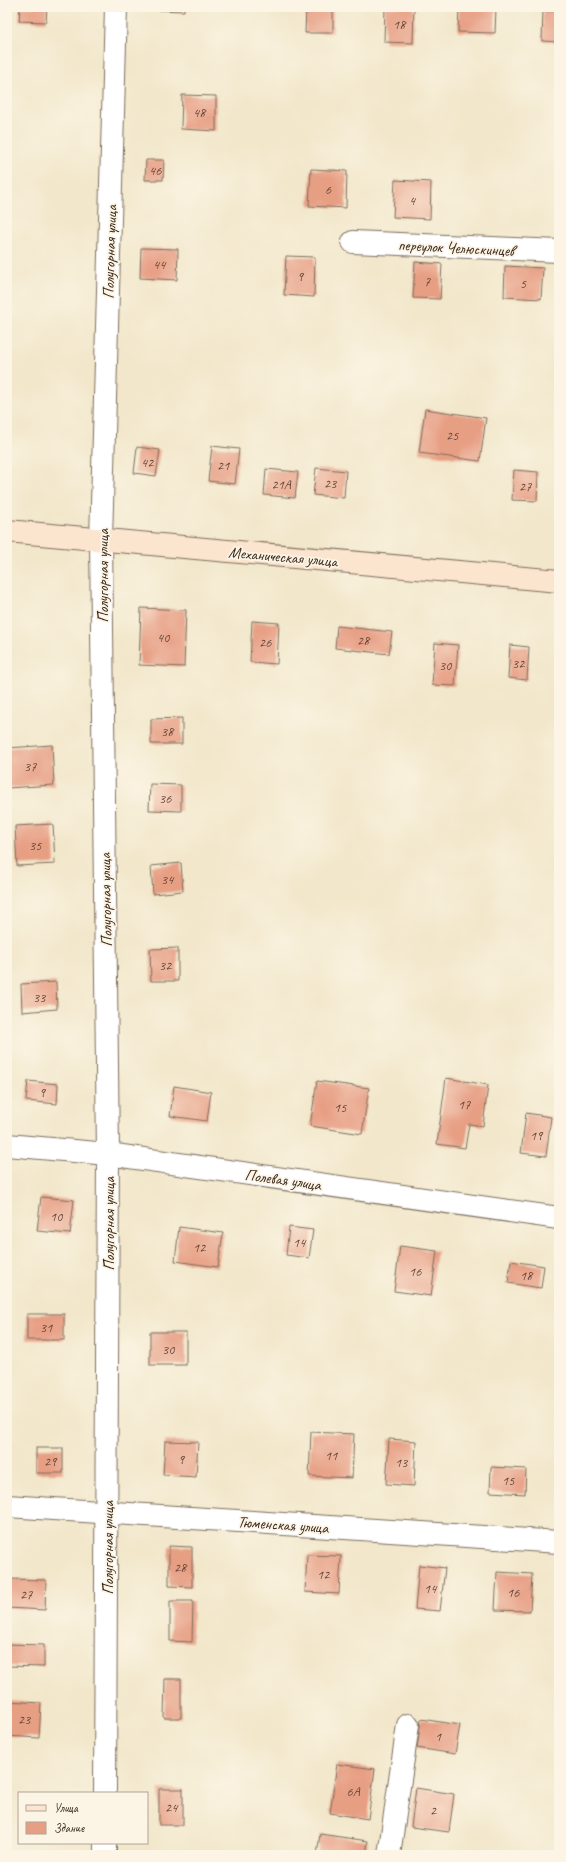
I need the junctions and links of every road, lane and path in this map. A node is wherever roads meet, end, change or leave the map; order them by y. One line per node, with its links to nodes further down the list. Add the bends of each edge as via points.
1 (116, 7): 5 (street, Полугорная улица)
2 (353, 242): 3 (street, переулок Челюскинцев)
3 (559, 251)
4 (7, 531): 5 (street, Механическая улица)
5 (101, 540): 6 (street, Механическая улица); 8 (street, Полугорная улица)
6 (559, 581)
7 (7, 1145): 8 (street, Полевая улица)
8 (108, 1154): 9 (street, Полевая улица); 11 (street, Полугорная улица)
9 (559, 1218)
10 (7, 1506): 11 (street, Тюменская улица)
11 (107, 1512): 12 (street, Тюменская улица); 14 (street, Полугорная улица)
12 (559, 1542)
13 (408, 1725): 17 (street)
14 (105, 1792)
15 (105, 1844): 16 (street)
16 (105, 1855)
17 (389, 1855)

